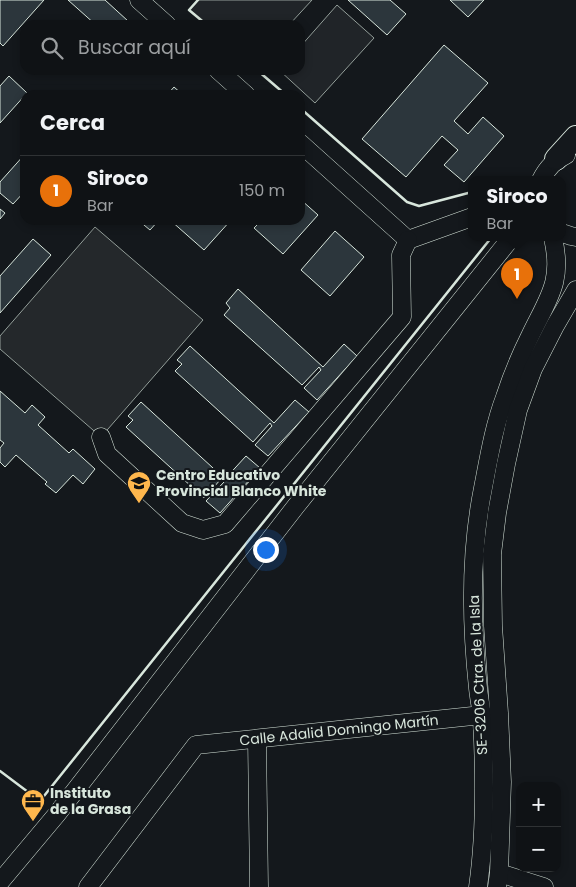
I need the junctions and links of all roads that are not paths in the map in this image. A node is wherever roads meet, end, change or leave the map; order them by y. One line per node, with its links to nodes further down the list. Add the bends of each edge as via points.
1 (139, 0): 2 (street)
2 (161, 20)
3 (224, 75): 4 (street)
4 (240, 90)
5 (576, 137): 7 (main road)
6 (305, 147): 10 (street)
7 (566, 156): 8 (street, via 546,170)
8 (543, 176)
9 (468, 219): 10 (street)
10 (408, 240): 14 (street, via 401,255 402,317 225,524 203,530 182,523 107,454)
11 (509, 241): 18 (street)
12 (553, 241): 15 (street, SE-3206 Ctra. de la Isla, via 555,278 504,397 481,500 473,592)
13 (576, 290): 17 (street, SE-3206 Ctra. de la Isla, via 533,369 518,410 497,513 492,554 502,782)
14 (101, 437)
15 (482, 715): 16 (street, Calle Adalid Domingo Martín); 21 (street, SE-3206 Ctra. de la Isla, via 484,800)
16 (258, 739): 19 (street, Calle Adalid Domingo Martín, via 196,745); 20 (street)
17 (498, 880): 22 (street)
18 (0, 882)
19 (88, 887)
20 (259, 887)
21 (478, 887)
22 (544, 887)

